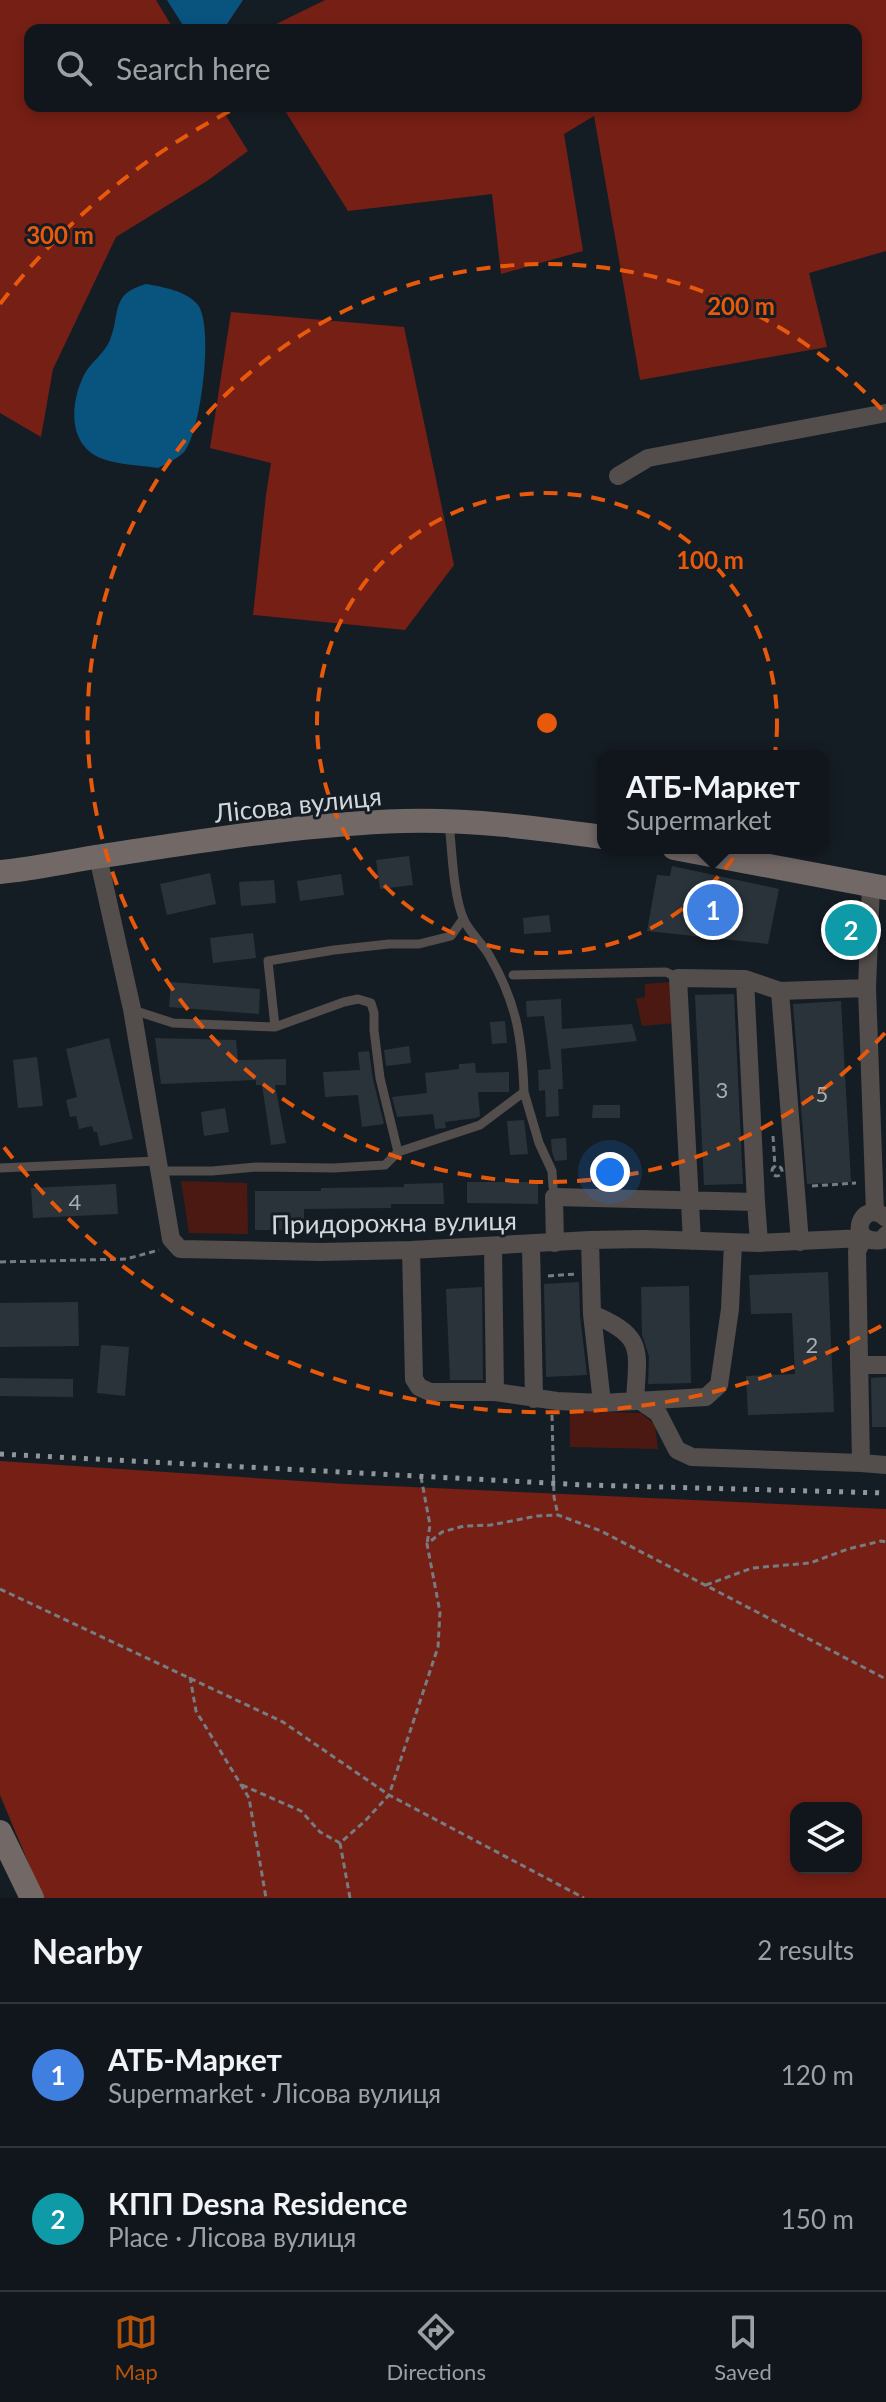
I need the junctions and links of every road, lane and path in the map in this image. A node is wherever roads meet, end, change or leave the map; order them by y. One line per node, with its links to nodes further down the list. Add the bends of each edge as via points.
1 (886, 413): 2 (street, via 648,458)
2 (618, 476)
3 (449, 822): 4 (main road, Лісова вулиця); 6 (main road, Лісова вулиця, via 353,824); 9 (lane)
4 (597, 836)
5 (705, 854): 8 (main road)
6 (98, 857): 7 (main road, Лісова вулиця); 15 (street)
7 (0, 872)
8 (878, 887): 13 (street)
9 (463, 919): 16 (lane, via 451,936 419,944 268,961); 17 (lane, via 489,954 515,1010)
10 (513, 975): 11 (lane, via 666,972)
11 (678, 978): 12 (street); 26 (street)
12 (745, 979): 14 (street); 27 (street)
13 (867, 988): 14 (street); 18 (street)
14 (780, 991): 24 (street)
15 (132, 1009): 16 (lane, via 173,1023); 21 (street)
16 (275, 1027): 19 (lane, via 344,1002 371,1003 380,1078)
17 (524, 1092): 19 (lane, via 480,1125); 23 (lane)
18 (878, 1121): 20 (street)
19 (398, 1152): 21 (lane, via 385,1165 334,1168 212,1171)
20 (879, 1157): 25 (street)
21 (158, 1166): 22 (lane); 37 (street)
22 (0, 1168)
23 (553, 1187)
24 (796, 1187): 25 (path); 32 (street)
25 (877, 1189): 28 (street)
26 (689, 1199): 27 (street); 31 (street); 33 (street, via 554,1197)
27 (756, 1202): 35 (street)
28 (880, 1215): 29 (street, via 868,1213 860,1229)
29 (880, 1238): 32 (street, Придорожна вулиця); 44 (street, via 857,1251)
30 (590, 1240): 31 (street, Придорожна вулиця); 33 (street, Придорожна вулиця); 41 (street)
31 (692, 1241): 34 (street, Придорожна вулиця)
32 (800, 1242): 35 (street, Придорожна вулиця)
33 (555, 1243): 36 (street, Придорожна вулиця)
34 (733, 1243): 35 (street, Придорожна вулиця); 48 (street, via 719,1385 706,1397)
35 (759, 1243)
36 (531, 1245): 38 (street, Придорожна вулиця); 42 (street)
37 (176, 1246): 39 (street, Придорожна вулиця, via 185,1251); 40 (path, via 126,1259)
38 (493, 1246): 39 (street, Придорожна вулиця); 46 (street)
39 (411, 1250): 46 (street, via 414,1379 430,1392)
40 (0, 1262)
41 (591, 1274): 42 (path); 43 (street)
42 (532, 1276): 47 (street)
43 (592, 1314): 48 (street, via 627,1332 635,1342); 50 (street)
44 (860, 1365): 45 (street); 51 (street)
45 (886, 1365)
46 (495, 1392): 47 (street)
47 (534, 1399): 49 (street)
48 (637, 1400): 50 (street); 51 (street, via 658,1413 677,1450 692,1457)
49 (557, 1401): 50 (street); 54 (path, via 551,1441)
50 (602, 1403)
51 (861, 1463): 52 (street)
52 (886, 1465)
53 (421, 1477): 56 (path, via 430,1525)
54 (558, 1515): 56 (path, via 464,1526 442,1532); 57 (path)
55 (886, 1542): 57 (path, via 810,1563 752,1568)
56 (427, 1544): 62 (path, via 440,1612 438,1647)
57 (706, 1585): 60 (path)
58 (0, 1589): 59 (path)
59 (190, 1677): 61 (path, via 196,1711); 62 (path, via 283,1722)
60 (886, 1679)
61 (239, 1783): 64 (path, via 301,1811 320,1832); 66 (path, via 249,1798)
62 (389, 1795): 64 (path); 68 (path)
63 (0, 1832): 65 (main road)
64 (340, 1843): 67 (path)
65 (32, 1898)
66 (266, 1898)
67 (350, 1898)
68 (584, 1898)

